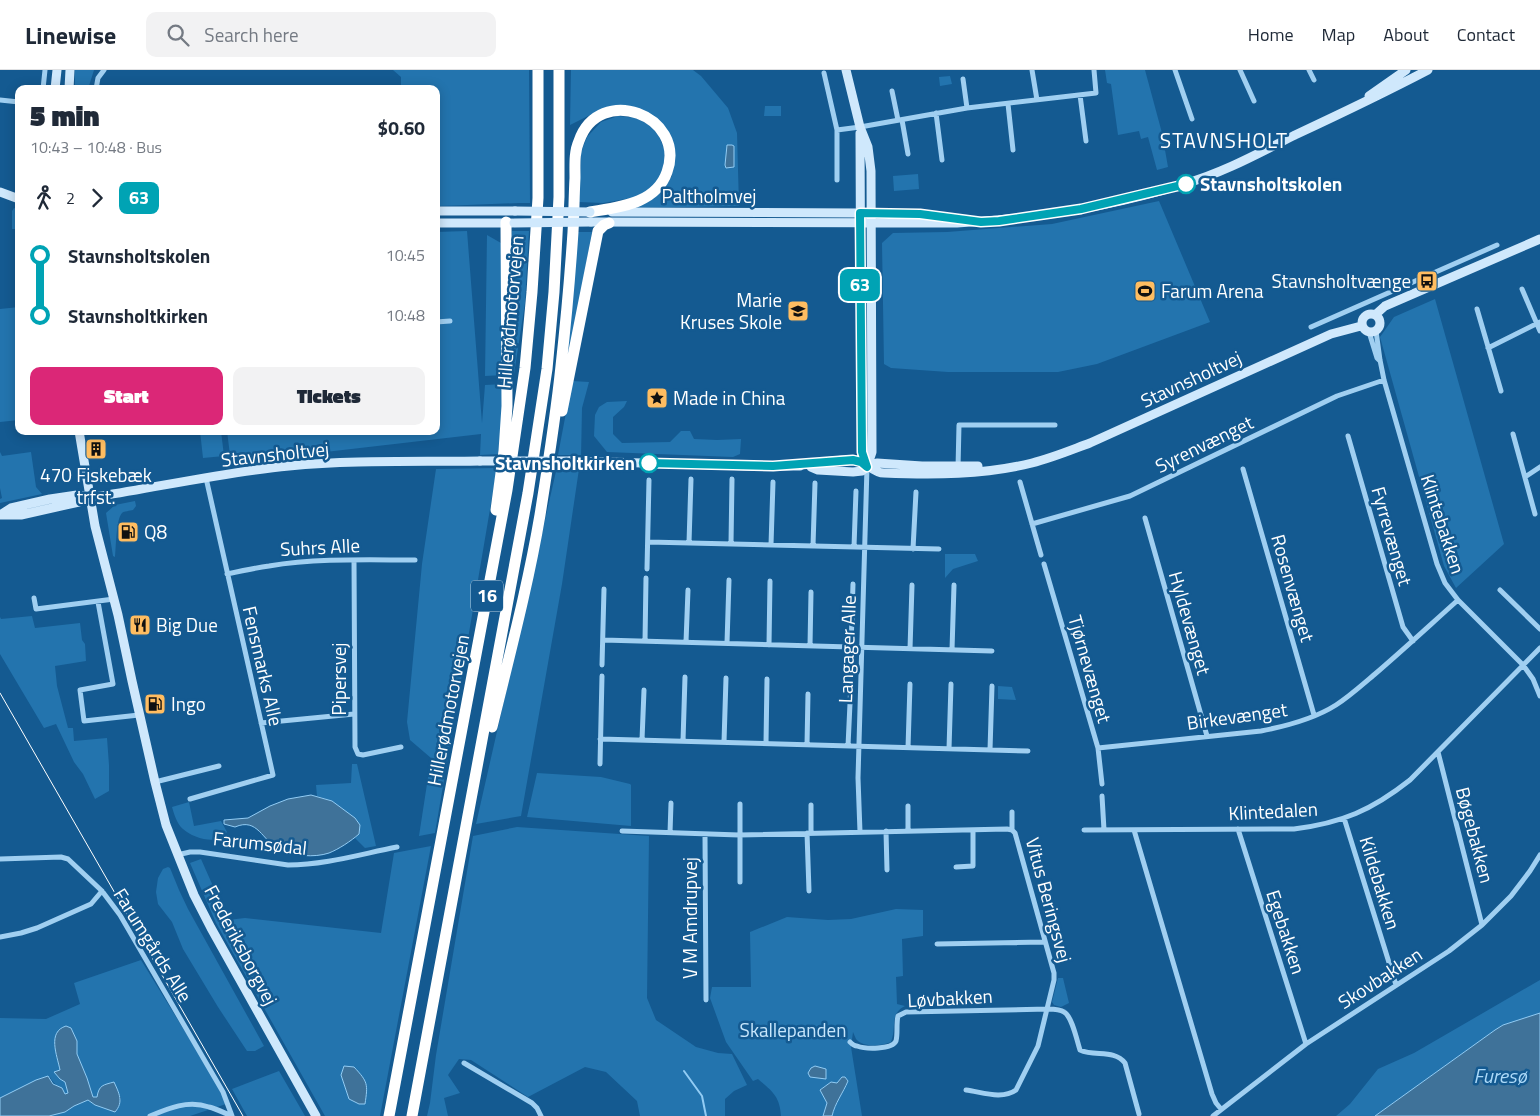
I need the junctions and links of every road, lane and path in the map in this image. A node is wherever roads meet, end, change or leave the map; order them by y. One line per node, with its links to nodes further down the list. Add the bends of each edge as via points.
1 (45, 70): 18 (street)
2 (57, 70): 19 (street)
3 (70, 70): 20 (street)
4 (104, 70): 21 (street)
5 (538, 70): 128 (highway, Hillerødmotorvejen / 16, via 538,198 532,292 507,490)
6 (560, 70): 163 (highway, Hillerødmotorvejen / 16, via 560,197 547,369 528,493)
7 (846, 70): 34 (street)
8 (1032, 70): 25 (street)
9 (1094, 70): 23 (street, via 1096,93)
10 (1175, 70): 32 (street)
11 (1240, 70): 26 (street)
12 (1309, 70): 17 (street)
13 (1406, 70): 30 (street, Paltholmvej)
14 (1428, 70): 30 (street, Paltholmvej)
15 (824, 73): 35 (street)
16 (963, 79): 29 (street)
17 (1314, 80)
18 (43, 85)
19 (55, 85)
20 (69, 85)
21 (97, 85)
22 (892, 91): 33 (street)
23 (1080, 95): 25 (street); 36 (street)
24 (0, 100): 27 (street)
25 (1037, 100): 28 (street)
26 (1254, 101)
27 (15, 102)
28 (1008, 104): 29 (street); 37 (street)
29 (967, 108): 31 (street)
30 (1343, 112): 51 (street, Paltholmvej, via 1238,164 1186,184 1081,209)
31 (936, 113): 33 (street); 39 (street)
32 (1192, 119)
33 (900, 120): 34 (street); 38 (street)
34 (860, 127): 35 (street); 47 (street); 48 (street, via 868,147)
35 (837, 130): 40 (street)
36 (1086, 141)
37 (1014, 150)
38 (908, 154)
39 (942, 160)
40 (836, 180)
41 (0, 188): 43 (street)
42 (0, 192): 44 (street)
43 (15, 192)
44 (15, 198)
45 (440, 211): 49 (street, Paltholmvej)
46 (707, 212): 47 (street, Paltholmvej); 50 (street, Paltholmvej); 54 (street)
47 (860, 213): 48 (street, Paltholmvej); 55 (street)
48 (872, 213): 51 (street, Paltholmvej, via 920,214); 56 (street)
49 (510, 217): 50 (street, Paltholmvej, bridge); 52 (street, Paltholmvej); 128 (highway, via 507,406)
50 (590, 217): 53 (street, Paltholmvej); 96 (highway, via 644,198 654,192 665,178 670,158 667,142 659,127 643,114 624,109 601,115 586,127 577,144 564,339)
51 (981, 222): 56 (street, Paltholmvej)
52 (440, 223)
53 (609, 223): 54 (street, Paltholmvej); 96 (highway, via 598,231)
54 (706, 223): 55 (street, Paltholmvej)
55 (860, 223): 56 (street, Paltholmvej); 79 (street, via 862,452)
56 (872, 223): 79 (street, via 872,452)
57 (1540, 239): 61 (street)
58 (1497, 245): 59 (street)
59 (1409, 284): 61 (street); 68 (street)
60 (1522, 289): 67 (street)
61 (1414, 296): 63 (street)
62 (1477, 309): 71 (street)
63 (1377, 318): 66 (street, via 1368,314); 70 (street, via 1380,326)
64 (450, 321): 65 (street)
65 (440, 322)
66 (1362, 322): 70 (street, via 1365,331); 82 (street, Stavnsholtvej, via 1344,325 1331,334 1090,443 1064,452)
67 (1538, 323): 69 (street); 71 (street)
68 (1311, 327)
69 (1540, 331)
70 (1372, 332): 72 (street, Klintebakken)
71 (1488, 348): 73 (street)
72 (1384, 380): 98 (street, Syrenvænget, via 1337,396 1130,496); 126 (street, Klintebakken, via 1437,564 1445,583)
73 (1501, 391)
74 (1055, 425): 82 (street, via 959,425)
75 (1513, 434): 83 (street)
76 (80, 435): 93 (street, Frederiksborgvej)
77 (1348, 436): 132 (street, Fyrrevænget, via 1403,627)
78 (795, 466): 79 (street, Stavnsholtvej, via 853,472); 79 (street, Stavnsholtvej, via 853,460); 84 (street, Stavnsholtvej, bridge, via 570,461 349,462 288,466)
79 (867, 467): 82 (street, Stavnsholtvej, via 877,463); 105 (street, Langager Alle)
80 (1540, 467): 83 (street)
81 (1243, 469): 158 (street, Rosenvænget)
82 (958, 470)
83 (1525, 477): 94 (street)
84 (206, 478): 93 (street, Stavnsholtvej); 113 (street, Fensmarks Alle)
85 (691, 479): 100 (street)
86 (732, 479): 101 (street)
87 (649, 480): 99 (street)
88 (773, 482): 102 (street)
89 (1020, 482): 98 (street)
90 (815, 483): 103 (street)
91 (856, 491): 104 (street)
92 (916, 492): 106 (street)
93 (90, 497): 95 (street, Stavnsholtvej, via 21,515); 125 (street, Frederiksborgvej)
94 (1535, 514)
95 (0, 515)
96 (540, 515): 163 (highway, via 489,739)
97 (1145, 518): 160 (street, Hyldevænget)
98 (1032, 524): 108 (street)
99 (648, 542): 100 (street); 112 (street)
100 (689, 543): 101 (street)
101 (731, 544): 102 (street)
102 (771, 545): 103 (street)
103 (813, 546): 104 (street)
104 (854, 547): 105 (street)
105 (865, 548): 106 (street); 138 (street, Langager Alle)
106 (913, 549): 107 (street)
107 (940, 550)
108 (1042, 555)
109 (354, 560): 110 (street, Suhrs Alle); 113 (street, Suhrs Alle, via 305,562); 156 (street, Pipersvej)
110 (415, 560)
111 (1044, 564): 172 (street, Tjørnevænget)
112 (647, 569)
113 (227, 574): 159 (street, Fensmarks Alle)
114 (646, 578): 131 (street)
115 (728, 580): 134 (street)
116 (770, 581): 135 (street)
117 (853, 584): 137 (street)
118 (912, 585): 140 (street)
119 (954, 585): 141 (street)
120 (604, 589): 130 (street)
121 (688, 590): 133 (street)
122 (1500, 590): 129 (street)
123 (811, 592): 136 (street)
124 (34, 598): 127 (street, via 36,609)
125 (114, 599): 127 (street); 157 (street, Frederiksborgvej)
126 (1458, 600): 132 (street, Birkevænget); 144 (street, Klintebakken)
127 (98, 602): 157 (street, via 113,684 80,690 84,721)
128 (484, 612): 228 (highway, Hillerødmotorvejen / 16)
129 (1540, 629)
130 (603, 640): 131 (street); 143 (street)
131 (644, 641): 133 (street)
132 (1413, 641): 158 (street, Birkevænget, via 1336,705)
133 (686, 642): 134 (street)
134 (727, 644): 135 (street)
135 (769, 645): 136 (street)
136 (810, 646): 137 (street)
137 (851, 647): 138 (street)
138 (862, 647): 140 (street); 169 (street, Langager Alle)
139 (1540, 648): 144 (street, Klintedalen)
140 (910, 649): 141 (street)
141 (952, 650): 142 (street)
142 (992, 651)
143 (602, 664)
144 (1523, 665): 155 (street, Klintebakken); 176 (street, Klintedalen)
145 (602, 676): 161 (street)
146 (685, 677): 164 (street)
147 (726, 678): 165 (street)
148 (767, 679): 166 (street)
149 (851, 682): 168 (street)
150 (910, 684): 171 (street)
151 (951, 684): 173 (street)
152 (992, 686): 174 (street)
153 (644, 690): 162 (street)
154 (808, 694): 167 (street)
155 (1540, 696)
156 (354, 714): 159 (street); 170 (street, Pipersvej, via 358,754)
157 (140, 715): 179 (street, Frederiksborgvej)
158 (1314, 715): 160 (street, Birkevænget, via 1287,726)
159 (261, 723): 182 (street, Fensmarks Alle, via 273,775)
160 (1207, 736): 172 (street, Birkevænget)
161 (600, 738): 162 (street); 177 (street)
162 (642, 740): 164 (street)
163 (482, 741): 229 (highway, Hillerødmotorvejen / 16)
164 (683, 741): 165 (street)
165 (724, 742): 166 (street)
166 (766, 743): 167 (street)
167 (807, 745): 168 (street)
168 (848, 746): 169 (street)
169 (859, 746): 171 (street); 198 (street, Langager Alle)
170 (402, 747)
171 (908, 748): 173 (street)
172 (1098, 748): 180 (street, Tjørnevænget)
173 (949, 749): 174 (street)
174 (990, 750): 175 (street)
175 (1028, 751)
176 (1438, 752): 188 (street, Klintedalen, via 1390,796); 212 (street, Bøgebakken)
177 (600, 764)
178 (219, 766): 179 (street)
179 (155, 782): 204 (street, Frederiksborgvej)
180 (1102, 784)
181 (1102, 796): 193 (street)
182 (190, 799)
183 (671, 803): 199 (street)
184 (740, 804): 202 (street)
185 (811, 805): 200 (street)
186 (908, 806): 197 (street)
187 (1012, 812): 191 (street)
188 (1344, 818): 189 (street, Klintedalen, via 1294,829); 216 (street, Kildebakken)
189 (1238, 829): 194 (street, Klintedalen); 220 (street, Egebakken)
190 (973, 830): 191 (street); 197 (street); 207 (street, via 973,866)
191 (1012, 830): 214 (street, Vitus Beringsvej)
192 (1084, 830): 193 (street, Klintedalen)
193 (1104, 830): 194 (street, Klintedalen)
194 (1134, 830): 223 (street, via 1212,1094)
195 (622, 831): 199 (street)
196 (886, 831): 197 (street); 198 (street); 208 (street)
197 (908, 831)
198 (860, 832): 200 (street)
199 (670, 833): 201 (street)
200 (809, 833): 202 (street); 211 (street)
201 (705, 835): 202 (street); 217 (street, V M Amdrupvej)
202 (739, 835): 209 (street)
203 (397, 847): 204 (street, Farumsødal, via 302,865 200,852)
204 (177, 855): 227 (street, Frederiksborgvej, via 211,928)
205 (1540, 856): 212 (street, Skovbakken, via 1511,896)
206 (0, 859): 210 (street, Farumgårds Alle, via 68,859)
207 (956, 867)
208 (887, 870)
209 (740, 882)
210 (102, 891): 213 (street, via 91,904 37,928); 226 (street, Farumgårds Alle, via 213,1075)
211 (809, 891)
212 (1482, 925): 216 (street, Skovbakken)
213 (0, 937)
214 (1046, 942): 215 (street); 218 (street, Vitus Beringsvej, via 1054,973)
215 (936, 944)
216 (1396, 985): 220 (street, Skovbakken)
217 (706, 1000)
218 (1048, 1009): 219 (street, Løvbakken, via 906,1012 898,1016 894,1044 886,1048 857,1046); 222 (street, Vitus Beringsvej, via 1038,1046 1016,1090 1003,1096); 224 (street, via 1065,1012 1069,1017 1080,1050 1114,1054 1121,1058)
219 (850, 1042)
220 (1306, 1044): 223 (street, Skovbakken)
221 (464, 1063): 230 (street, via 532,1103)
222 (966, 1090)
223 (1221, 1109): 231 (street, Skovbakken)
224 (1139, 1114)
225 (150, 1116): 226 (street, via 178,1105 191,1104)
226 (232, 1116)
227 (316, 1116)
228 (389, 1116)
229 (412, 1116)
230 (541, 1116)
231 (1213, 1116)

